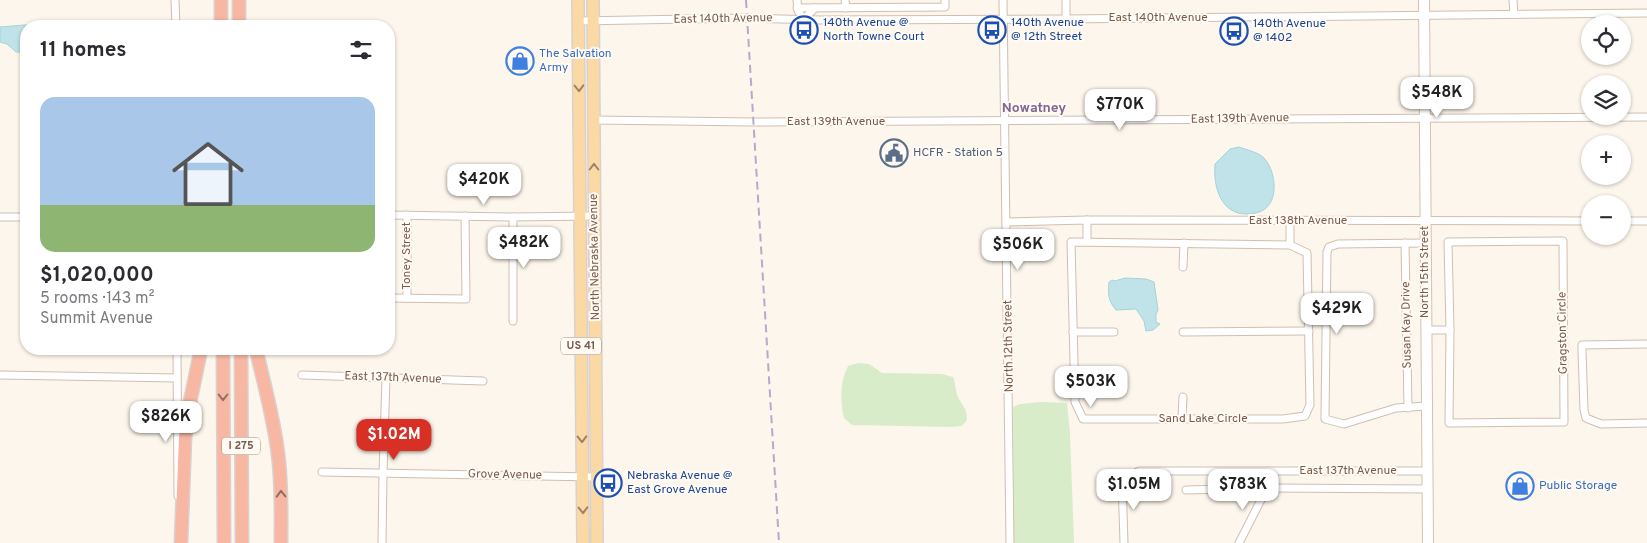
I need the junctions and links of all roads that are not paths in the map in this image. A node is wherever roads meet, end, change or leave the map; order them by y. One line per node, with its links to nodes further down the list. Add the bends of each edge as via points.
1 (175, 0): 21 (street)
2 (221, 0): 22 (highway)
3 (239, 0): 23 (highway)
4 (578, 0): 24 (main road, North Nebraska Avenue / US 41)
5 (593, 0): 25 (main road, North Nebraska Avenue / US 41)
6 (1003, 0): 19 (street, North 12th Street)
7 (1066, 0): 20 (street)
8 (1424, 0): 17 (street, North 15th Street)
9 (1513, 0): 16 (street)
10 (797, 4): 14 (street); 18 (street)
11 (845, 4): 12 (street); 14 (street)
12 (896, 4): 13 (street)
13 (945, 4)
14 (815, 8): 18 (street)
15 (1647, 13): 16 (street, East 140th Avenue)
16 (1514, 14): 17 (street, East 140th Avenue)
17 (1424, 16): 20 (street, East 140th Avenue); 29 (street, North 15th Street)
18 (804, 19): 19 (street, East 140th Avenue); 25 (street, East 140th Avenue)
19 (1003, 19): 20 (street, East 140th Avenue); 31 (street, North 12th Street)
20 (1066, 19)
21 (176, 20)
22 (221, 20)
23 (239, 20)
24 (578, 21): 25 (street, East 140th Avenue); 26 (main road, North Nebraska Avenue / US 41)
25 (593, 22): 27 (main road, North Nebraska Avenue / US 41)
26 (578, 34): 27 (main road); 35 (main road, North Nebraska Avenue / US 41, one-way to 35)
27 (593, 34): 30 (main road, North Nebraska Avenue / US 41)
28 (1647, 117): 29 (street, East 139th Avenue)
29 (1425, 118): 31 (street, East 139th Avenue); 46 (street, North 15th Street)
30 (594, 120): 31 (street, East 139th Avenue); 36 (main road, North Nebraska Avenue / US 41, one-way to 30)
31 (1006, 122): 45 (street, North 12th Street)
32 (395, 215): 33 (street)
33 (407, 215): 34 (street); 55 (street, Toney Street)
34 (465, 216): 39 (street); 55 (street, via 466,299)
35 (580, 216): 36 (street); 39 (street); 52 (main road, North Nebraska Avenue / US 41)
36 (594, 216): 64 (main road, North Nebraska Avenue / US 41)
37 (0, 217): 38 (street)
38 (20, 217)
39 (512, 217): 56 (street)
40 (1087, 220): 41 (street, East 138th Avenue); 45 (street, East 138th Avenue); 47 (street)
41 (1290, 221): 46 (street, East 138th Avenue); 51 (street)
42 (1581, 221): 46 (street, East 138th Avenue)
43 (1631, 221): 44 (street)
44 (1647, 221)
45 (1007, 222): 98 (street, North 12th Street)
46 (1425, 222): 50 (street, North 15th Street)
47 (1087, 242): 48 (street); 60 (street, Sand Lake Circle, via 1071,242)
48 (1184, 243): 51 (street); 53 (street)
49 (1405, 243): 50 (street); 78 (street, Susan Kay Drive); 78 (street, via 1338,244 1329,247 1325,419 1344,424 1396,408)
50 (1426, 243): 57 (street, North 15th Street)
51 (1290, 245): 59 (street, Sand Lake Circle, via 1307,253)
52 (581, 264): 64 (main road, via 589,311 589,336); 70 (main road, North Nebraska Avenue / US 41)
53 (1183, 267)
54 (395, 298): 55 (street)
55 (407, 298)
56 (513, 321)
57 (1426, 330): 58 (street); 77 (street, North 15th Street)
58 (1450, 330): 58 (street, Gragston Circle, via 1448,242 1563,241 1564,422 1449,423)
59 (1309, 331): 62 (street); 79 (street, Sand Lake Circle, via 1310,405 1305,416 1284,419)
60 (1073, 332): 61 (street); 79 (street, Sand Lake Circle, via 1075,402 1083,419)
61 (1114, 332)
62 (1183, 332)
63 (1647, 344): 80 (street, via 1582,345 1582,351 1586,418 1600,424)
64 (596, 349): 81 (main road, North Nebraska Avenue / US 41)
65 (177, 355): 73 (street)
66 (199, 355): 90 (highway, via 186,430)
67 (223, 355): 92 (highway, I 275, one-way to 92)
68 (241, 355): 93 (highway, I 275)
69 (257, 355): 94 (highway, one-way to 69, via 278,454)
70 (581, 371): 81 (main road, via 588,377 591,424); 85 (main road, North Nebraska Avenue / US 41, one-way to 85)
71 (302, 375): 74 (street, East 137th Avenue)
72 (0, 376): 73 (street)
73 (177, 378): 90 (street, via 177,494)
74 (386, 378): 75 (street, East 137th Avenue); 84 (street)
75 (483, 381)
76 (1183, 397): 79 (street)
77 (1426, 406): 78 (street); 82 (street, North 15th Street)
78 (1408, 408)
79 (1182, 418)
80 (1647, 424)
81 (596, 439): 86 (main road, North Nebraska Avenue / US 41)
82 (1427, 471): 88 (street, North 15th Street); 99 (street, East 137th Avenue, via 1139,471 1122,480)
83 (322, 472): 84 (street, Grove Avenue)
84 (383, 473): 85 (street, Grove Avenue); 95 (street)
85 (583, 477): 86 (street, Grove Avenue); 96 (main road, North Nebraska Avenue / US 41, one-way to 96)
86 (597, 477): 97 (main road, North Nebraska Avenue / US 41)
87 (1267, 488): 88 (street); 89 (street); 100 (street)
88 (1427, 489): 101 (street, North 15th Street)
89 (1186, 490)
90 (182, 502): 91 (highway)
91 (181, 543)
92 (224, 543)
93 (242, 543)
94 (281, 543)
95 (382, 543)
96 (583, 543)
97 (598, 543)
98 (1010, 543)
99 (1124, 543)
100 (1239, 543)
101 (1428, 543)

